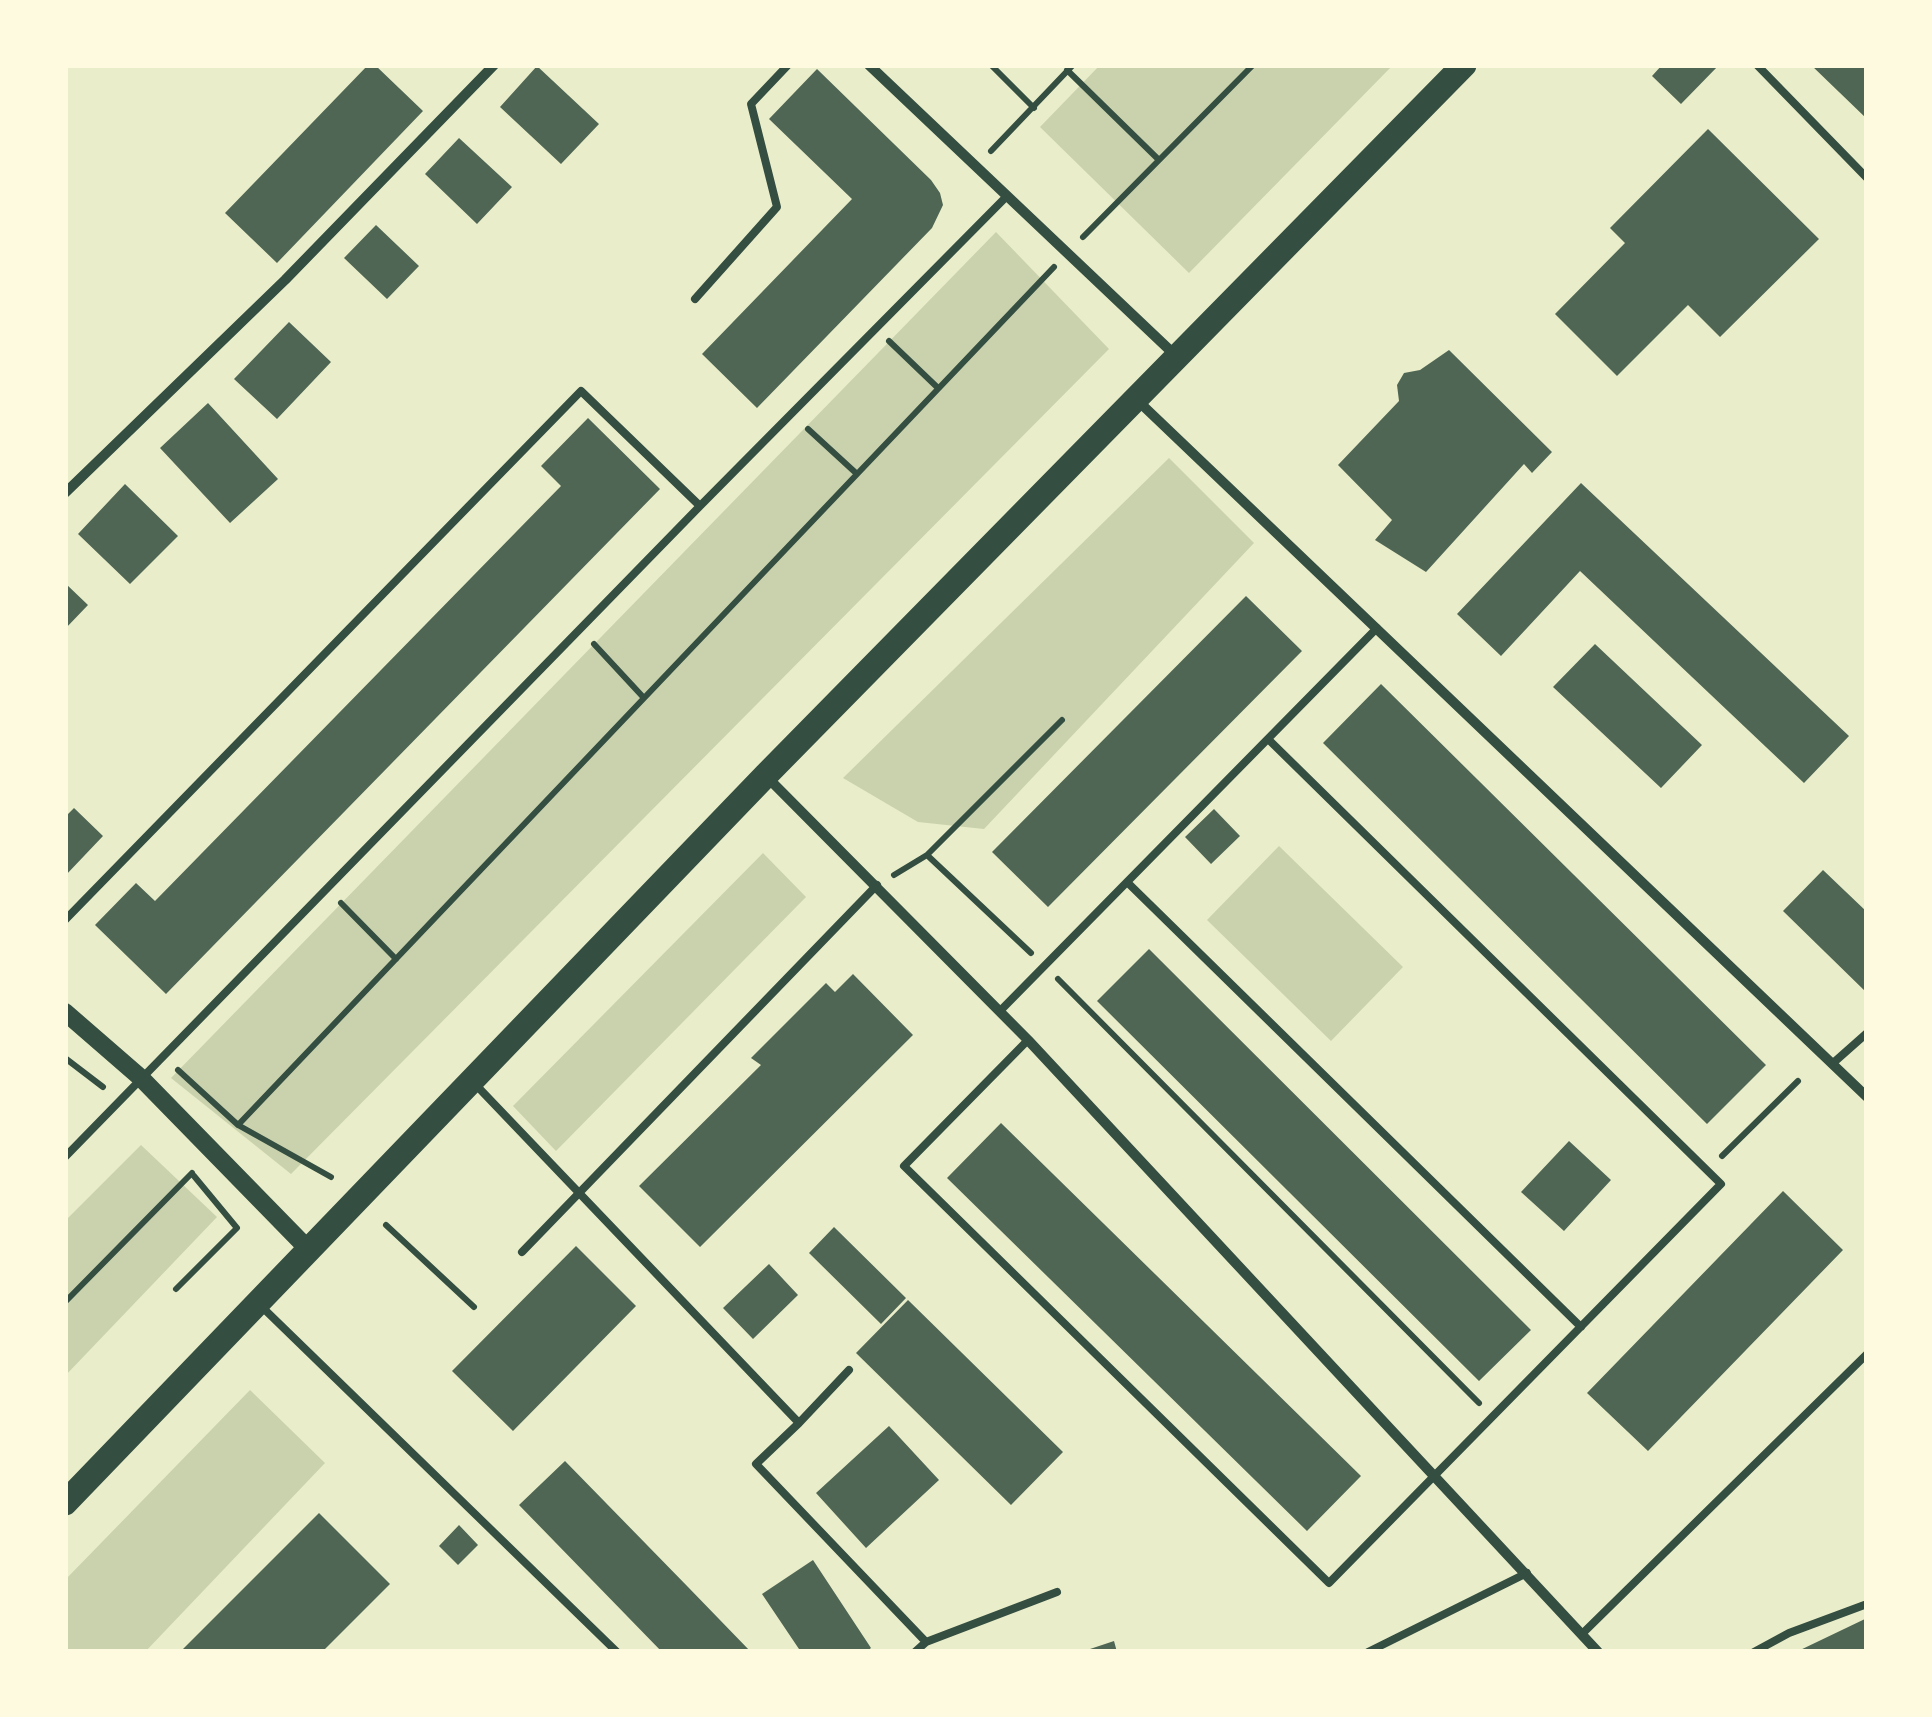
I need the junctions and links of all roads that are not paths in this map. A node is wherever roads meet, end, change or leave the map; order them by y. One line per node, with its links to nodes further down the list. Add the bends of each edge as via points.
1 (494, 65): 11 (street, via 286,280)
2 (788, 65): 8 (lane, via 751,104 778,207)
3 (869, 65): 7 (street)
4 (1464, 65): 9 (main road)
5 (1757, 65): 6 (lane)
6 (1867, 178)
7 (1007, 196): 9 (street); 12 (lane)
8 (695, 299)
9 (1176, 357): 10 (main road)
10 (1136, 398): 13 (street); 15 (main road)
11 (65, 493)
12 (700, 506): 18 (lane, via 582,392); 24 (lane)
13 (1377, 628): 14 (lane); 23 (street)
14 (1268, 739): 16 (lane); 32 (lane, via 1722,1184)
15 (766, 775): 17 (street); 25 (main road)
16 (1127, 882): 19 (lane); 32 (lane)
17 (877, 886): 19 (street); 28 (lane)
18 (65, 920)
19 (1000, 1011): 22 (street)
20 (65, 1012): 24 (street)
21 (1867, 1034): 23 (lane)
22 (1028, 1040): 36 (street); 36 (lane, via 904,1166 1329,1583)
23 (1832, 1064): 26 (street)
24 (142, 1078): 27 (lane); 29 (street)
25 (472, 1081): 28 (lane); 29 (main road)
26 (1867, 1097)
27 (65, 1157)
28 (579, 1192): 30 (lane); 35 (lane)
29 (309, 1250): 31 (main road)
30 (522, 1252)
31 (258, 1303): 37 (main road); 43 (lane)
32 (1581, 1327): 36 (lane)
33 (1867, 1354): 41 (lane)
34 (849, 1370): 35 (lane)
35 (799, 1423): 42 (lane, via 756,1464)
36 (1435, 1476): 38 (street)
37 (65, 1503)
38 (1527, 1573): 41 (street); 45 (lane)
39 (1058, 1592): 42 (lane)
40 (1867, 1604): 47 (lane)
41 (1582, 1633): 46 (street)
42 (926, 1642): 44 (lane)
43 (617, 1652)
44 (915, 1652)
45 (1368, 1652)
46 (1598, 1652)
47 (1754, 1652)

